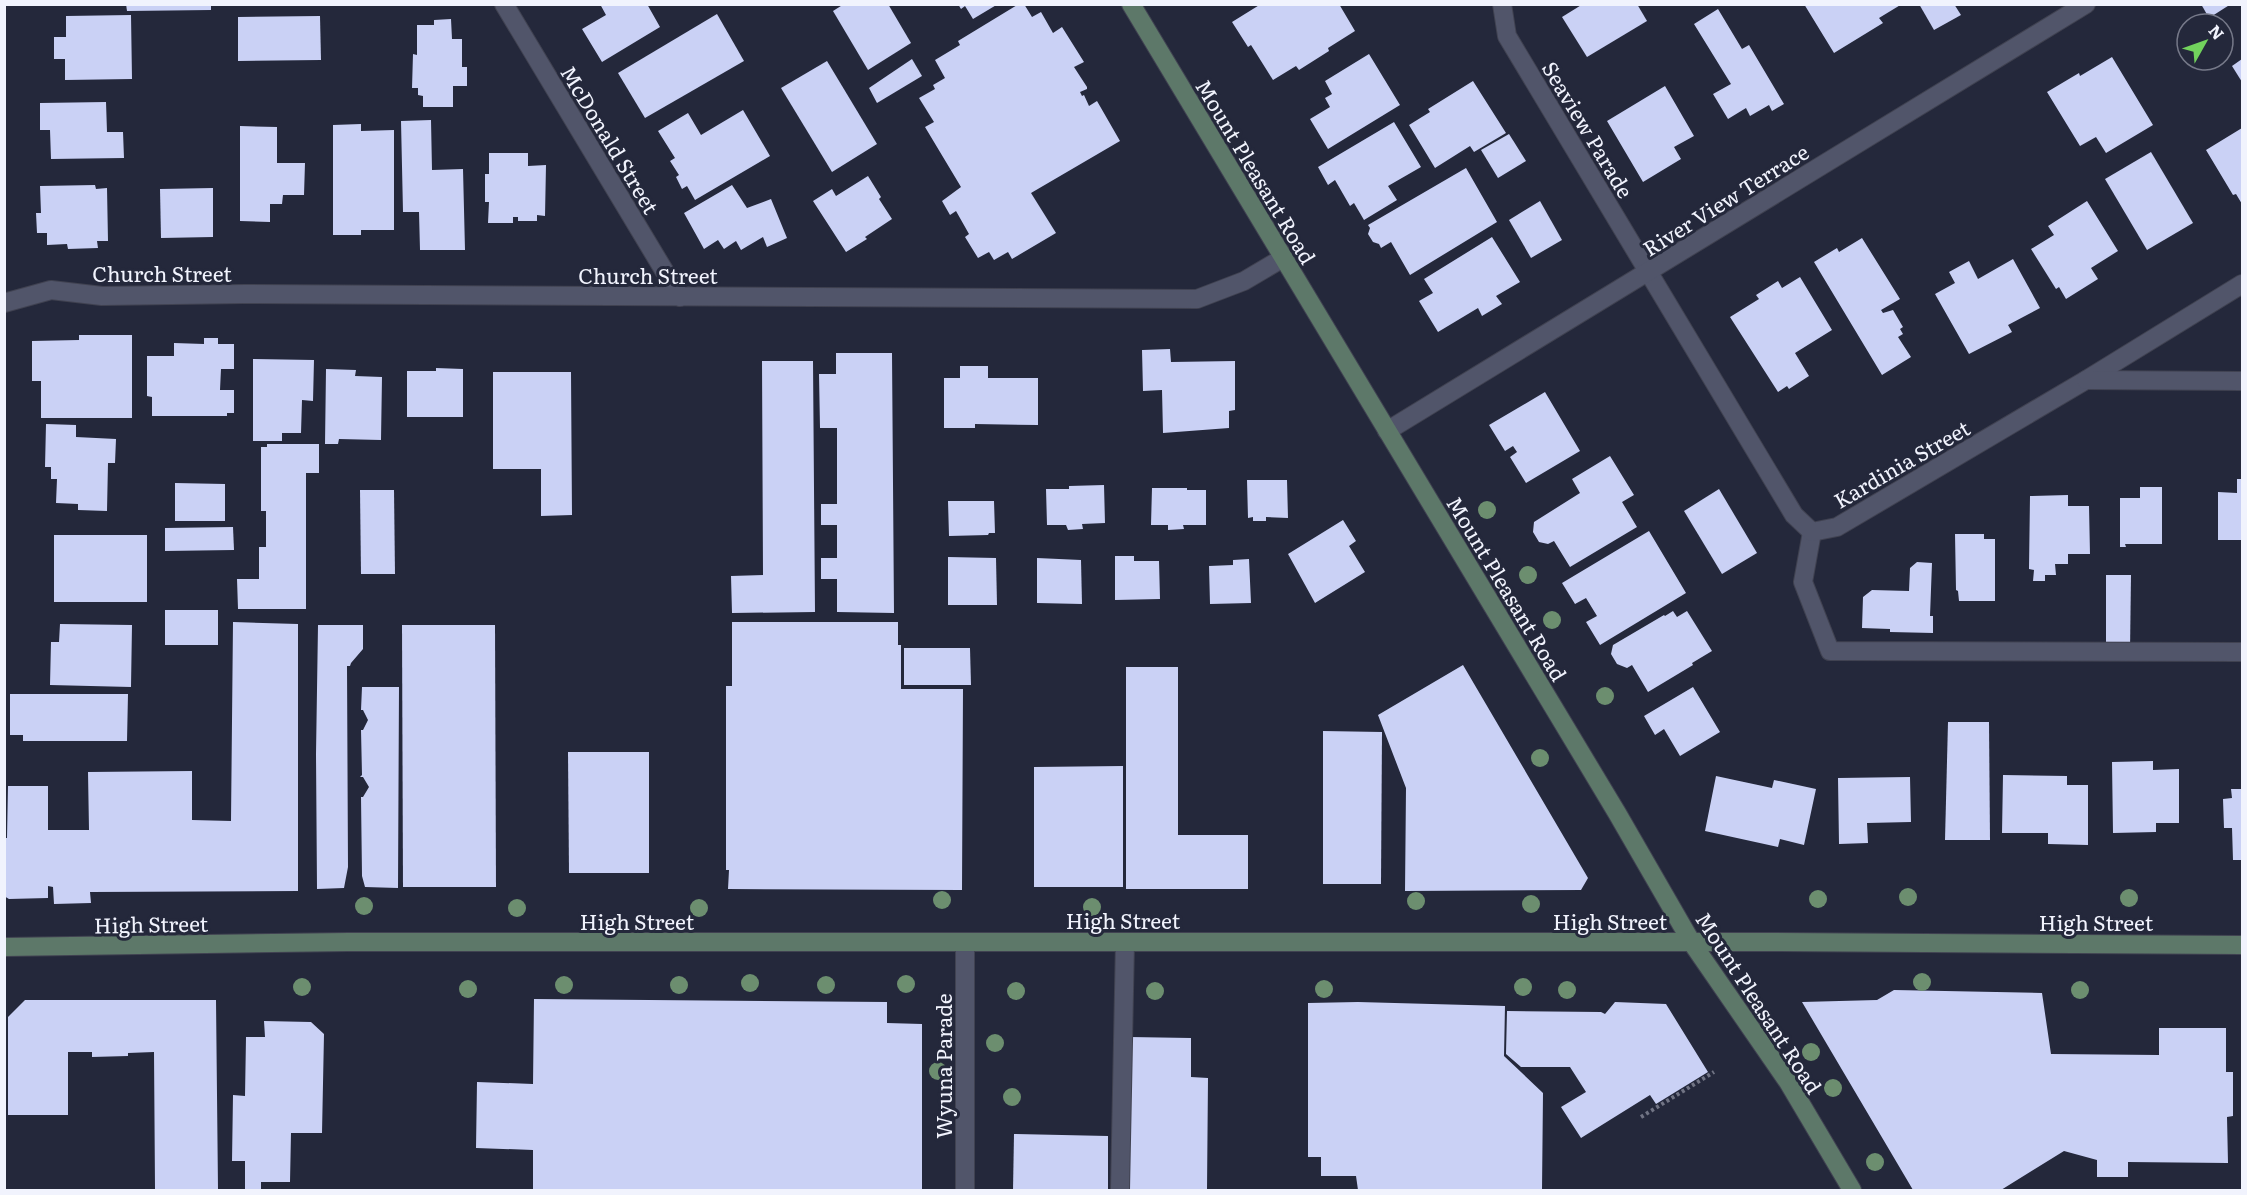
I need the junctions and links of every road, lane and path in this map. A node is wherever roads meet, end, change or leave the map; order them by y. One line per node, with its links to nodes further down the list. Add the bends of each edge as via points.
1 (504, 4): 8 (street, McDonald Street)
2 (1131, 4): 5 (street, Mount Pleasant Road)
3 (1502, 4): 6 (street, Seaview Parade, via 1507,36)
4 (2086, 4): 6 (street, River View Terrace)
5 (1283, 258): 8 (street, Church Street, via 1244,282 1197,299); 12 (street, Mount Pleasant Road)
6 (1648, 273): 12 (street, River View Terrace); 13 (street, via 1794,515)
7 (2242, 284): 10 (street, Kardinia Street)
8 (680, 297): 9 (street, Church Street, via 102,296 51,290)
9 (4, 303)
10 (2086, 380): 11 (street); 13 (street, Kardinia Street, via 1837,527)
11 (2242, 381)
12 (1387, 431): 17 (street, Mount Pleasant Road)
13 (1812, 532): 14 (street, via 1803,582 1830,651)
14 (2242, 652)
15 (965, 942): 16 (street, High Street); 19 (street, High Street, via 348,942); 22 (street, Wyuna Parade)
16 (1125, 942): 17 (street, High Street); 23 (street)
17 (1692, 943): 18 (street, High Street); 24 (street, Mount Pleasant Road, via 1788,1083)
18 (2242, 945)
19 (4, 947)
20 (1714, 1072): 21 (path)
21 (1641, 1117)
22 (965, 1191)
23 (1120, 1191)
24 (1852, 1191)

